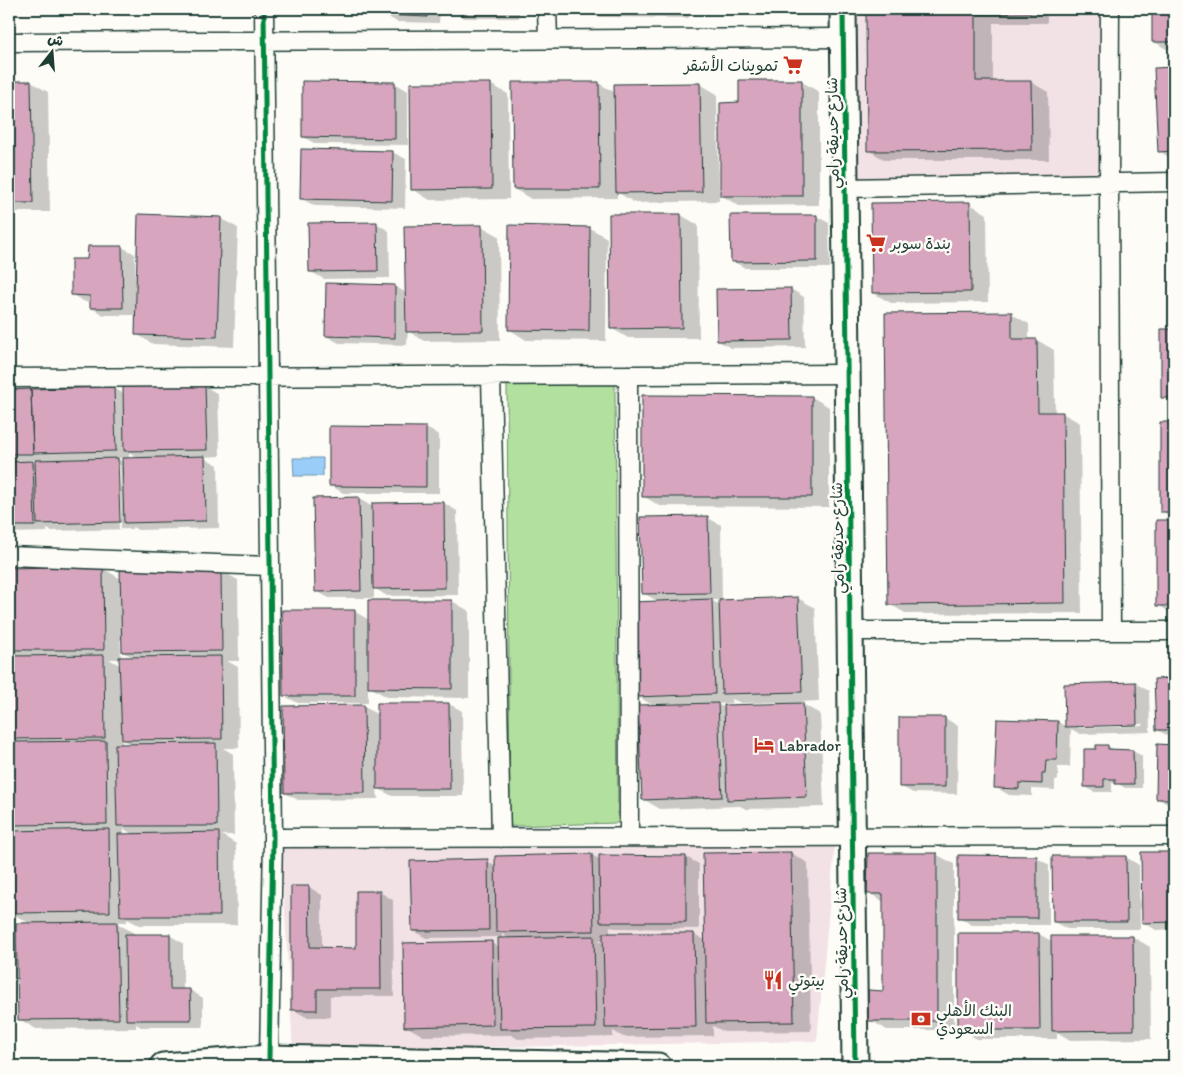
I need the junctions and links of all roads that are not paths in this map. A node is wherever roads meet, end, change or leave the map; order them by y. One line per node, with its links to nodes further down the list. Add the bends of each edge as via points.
1 (264, 9): 7 (street)
2 (547, 9): 6 (street)
3 (843, 9): 5 (street, شارع حديقة رامي)
4 (1110, 9): 10 (street)
5 (843, 38): 6 (street); 11 (street, شارع حديقة رامي)
6 (548, 39): 7 (street)
7 (264, 41): 8 (street); 14 (street)
8 (9, 42)
9 (1174, 182): 10 (street)
10 (1109, 183): 11 (street); 20 (street)
11 (845, 188): 12 (street, شارع حديقة رامي)
12 (847, 374): 13 (street); 19 (street, شارع حديقة رامي)
13 (628, 375): 15 (street); 23 (street)
14 (268, 376): 15 (street); 16 (street); 18 (street)
15 (491, 376): 26 (street)
16 (9, 378)
17 (9, 556): 18 (street)
18 (270, 566): 25 (street)
19 (850, 630): 20 (street); 24 (street, شارع حديقة رامي)
20 (1111, 631): 21 (street)
21 (1174, 631)
22 (1174, 836): 24 (street)
23 (629, 837): 24 (street); 26 (street)
24 (853, 837): 30 (street, شارع حديقة رامي)
25 (273, 838): 26 (street); 27 (street)
26 (501, 838)
27 (269, 1058): 28 (street); 29 (street)
28 (163, 1066)
29 (658, 1066)
30 (855, 1066)

